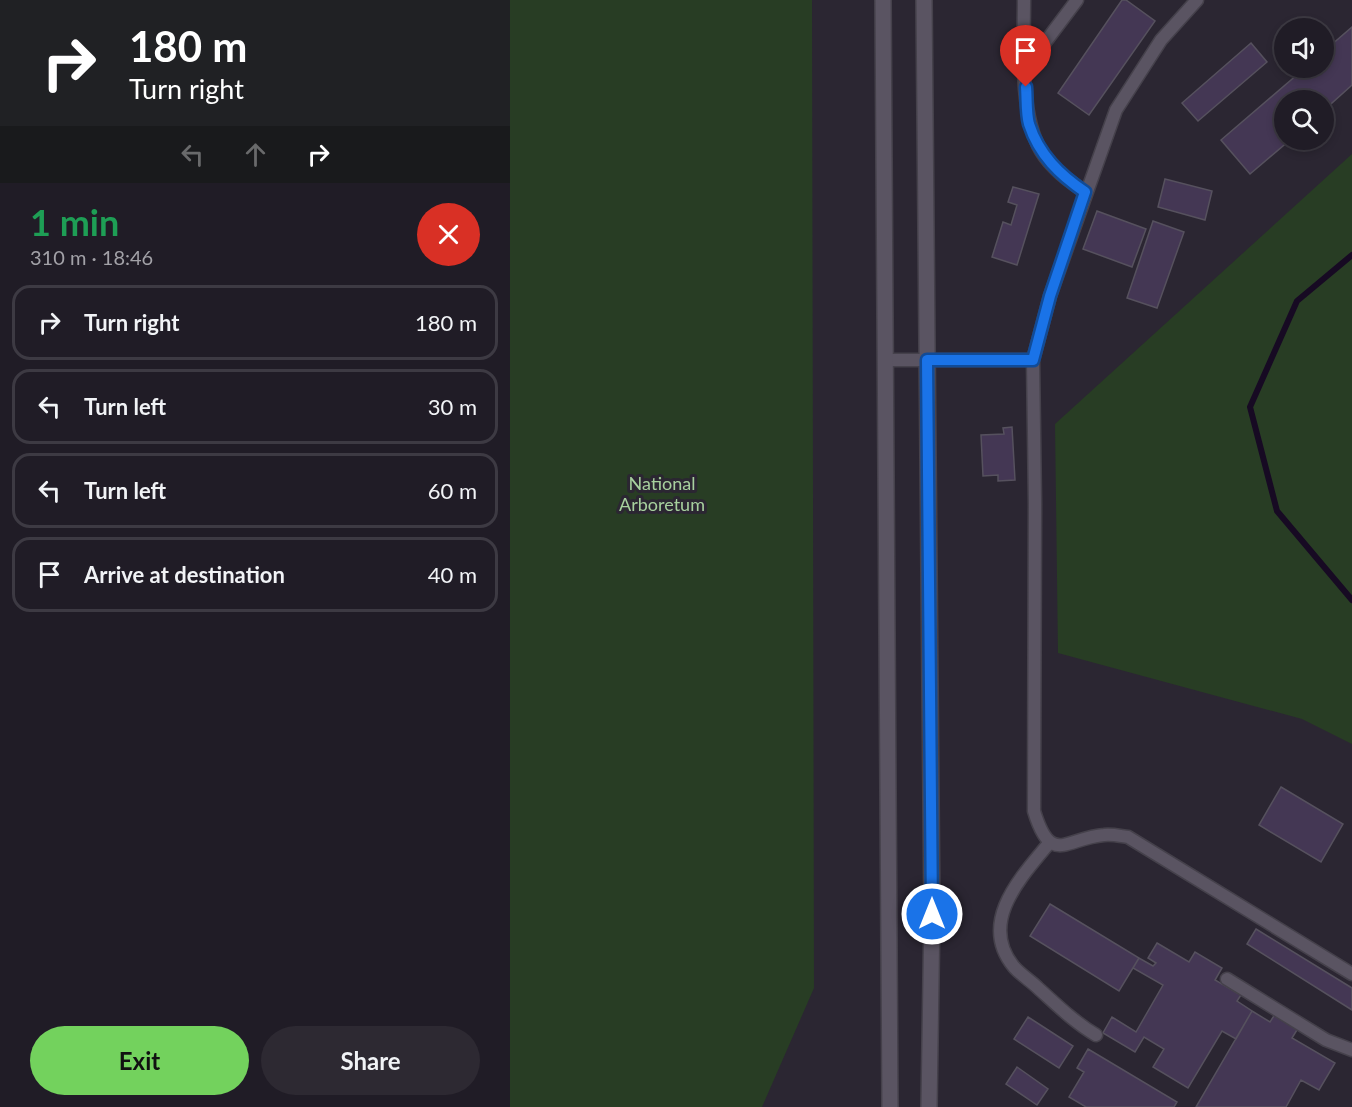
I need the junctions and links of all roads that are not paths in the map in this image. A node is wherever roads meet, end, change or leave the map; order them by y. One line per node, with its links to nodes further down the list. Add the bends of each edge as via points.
1 (883, 0): 8 (main road)
2 (924, 0): 9 (main road)
3 (1024, 0): 6 (lane)
4 (1077, 0): 6 (lane)
5 (1197, 0): 7 (lane, via 1161,40 1116,110)
6 (1024, 69): 7 (lane, via 1029,123 1041,152 1065,178)
7 (1085, 192): 10 (lane)
8 (886, 360): 9 (lane); 16 (main road)
9 (927, 360): 10 (lane); 17 (main road)
10 (1033, 360): 11 (lane, via 1034,810 1039,828)
11 (1050, 842): 12 (lane, via 1065,846 1104,835 1128,837); 14 (lane, via 1006,903 1000,936 1003,950 1014,967 1080,1026)
12 (1352, 974)
13 (1227, 979): 15 (lane, via 1326,1040)
14 (1096, 1035)
15 (1352, 1050)
16 (890, 1107)
17 (930, 1107)

